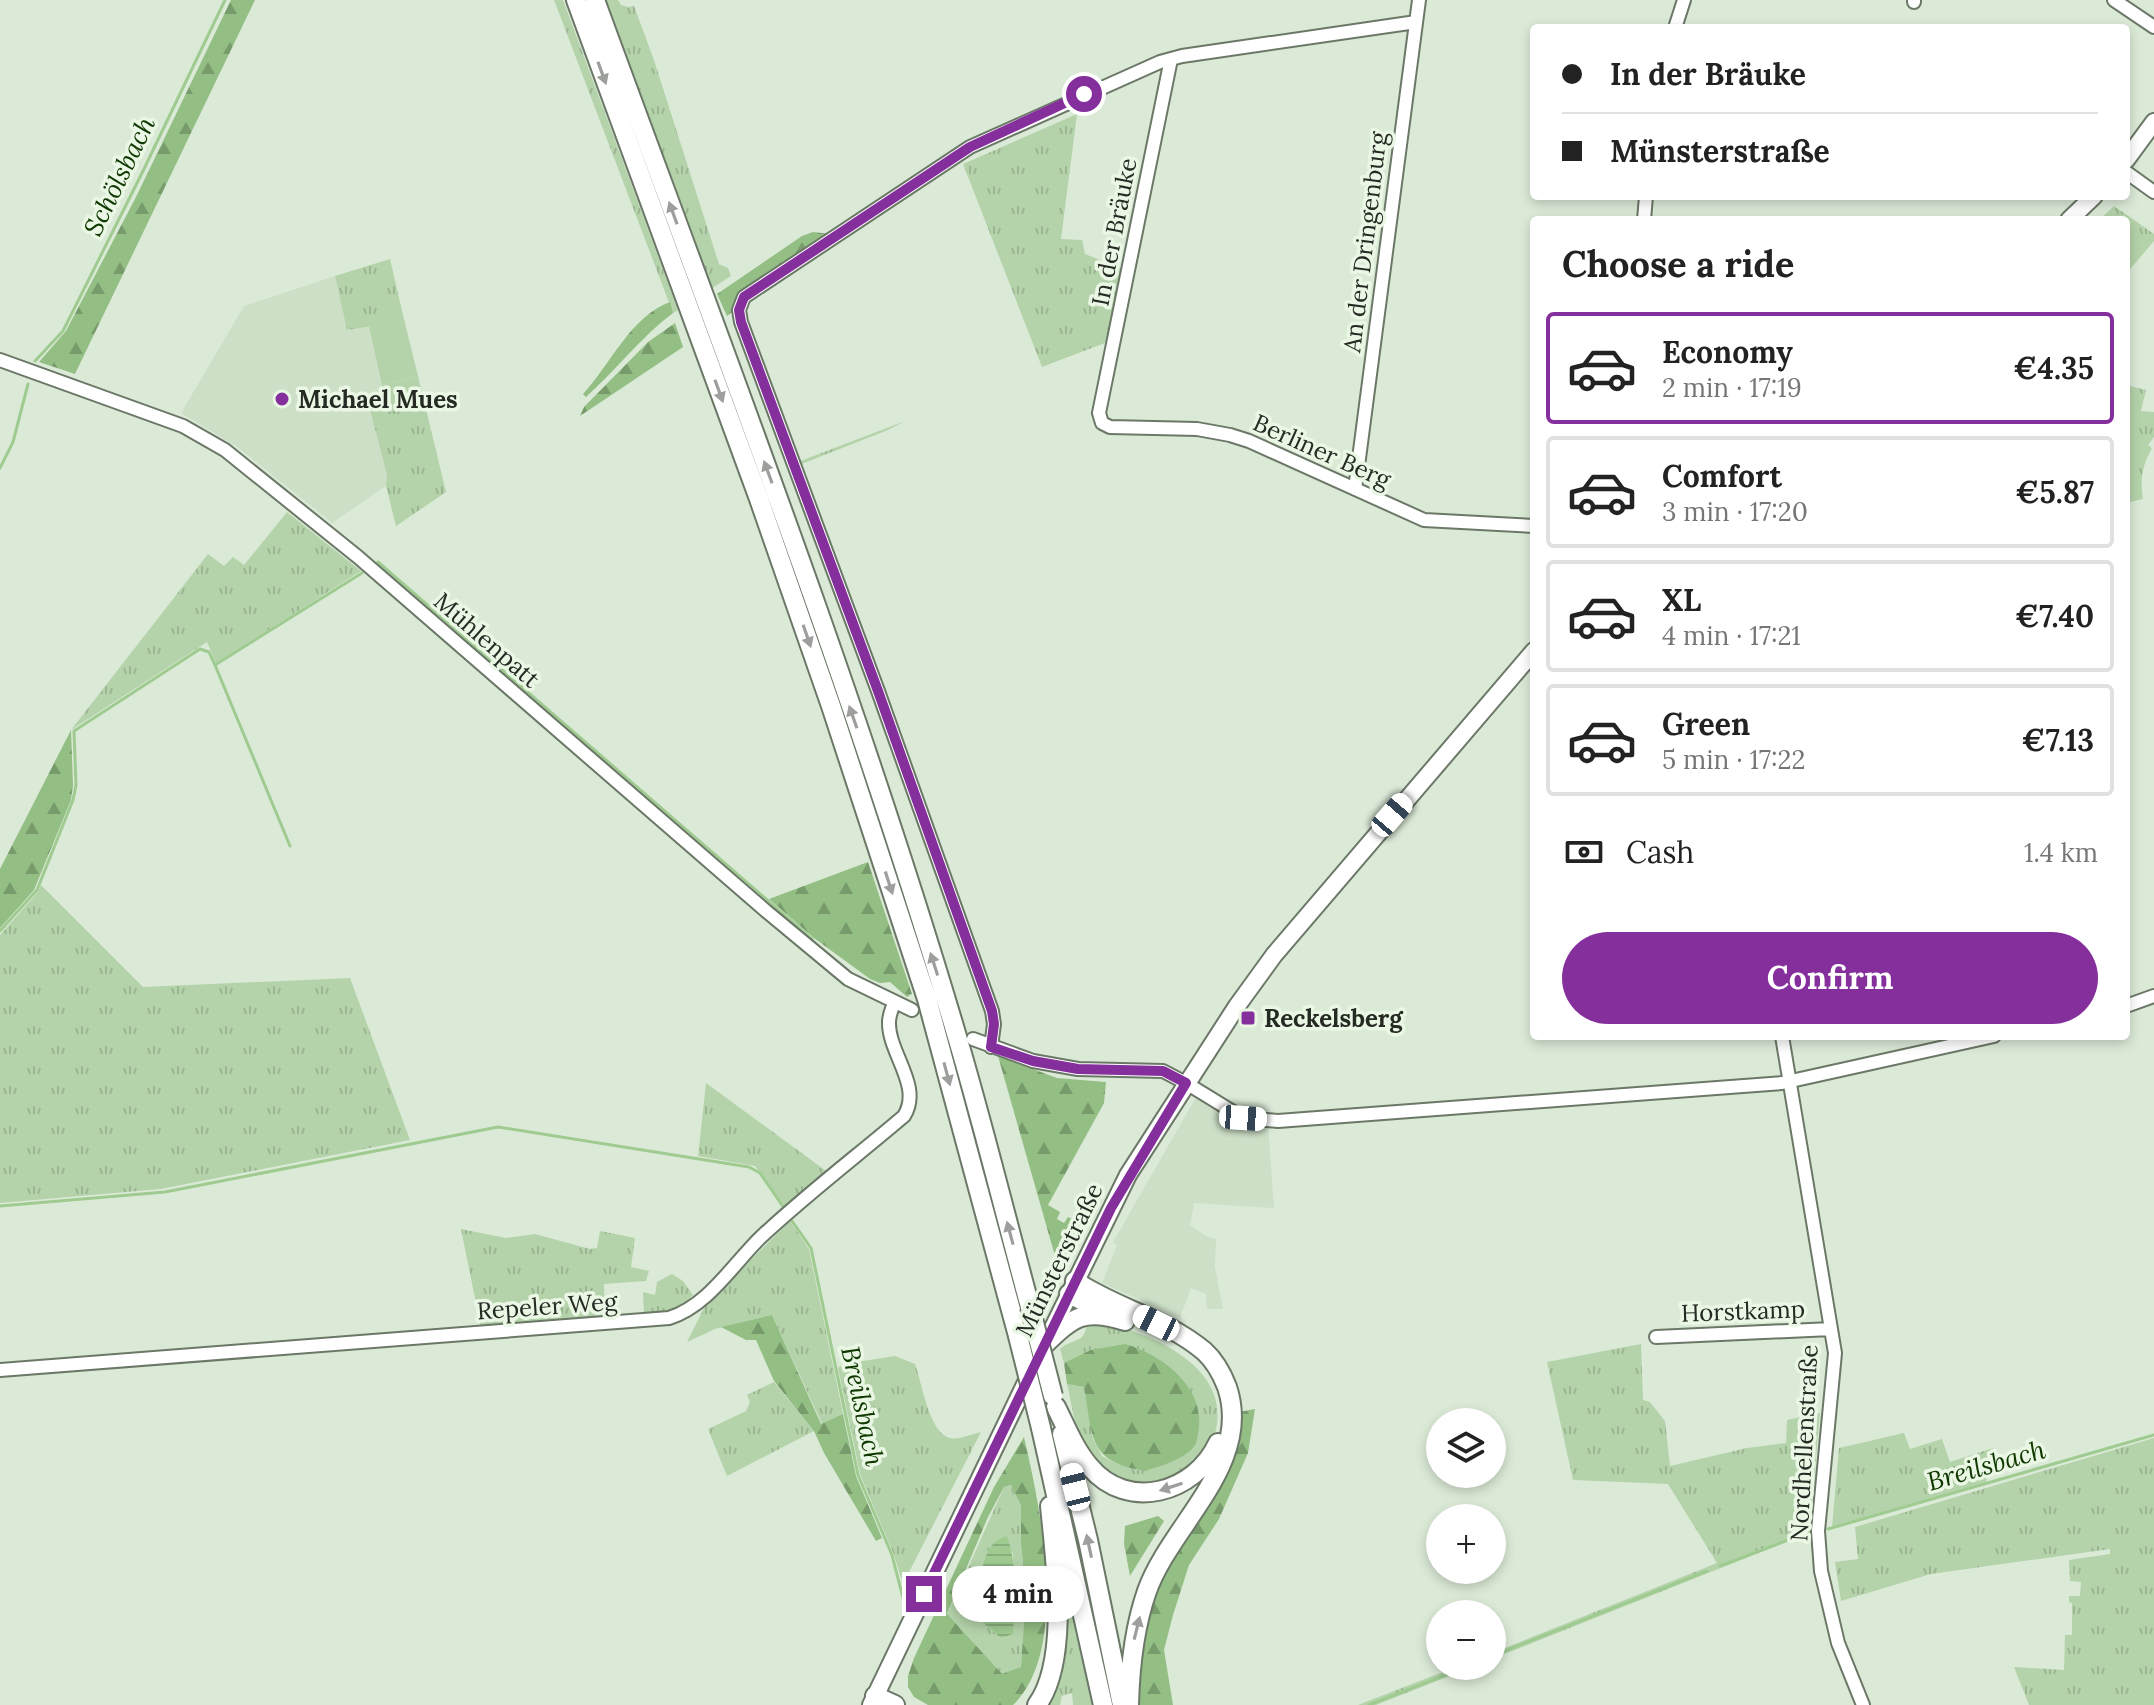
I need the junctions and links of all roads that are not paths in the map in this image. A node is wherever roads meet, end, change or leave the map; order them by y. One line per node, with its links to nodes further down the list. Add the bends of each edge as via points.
1 (576, 0): 38 (highway, one-way to 38, bridge, via 759,499 927,999)
2 (595, 0): 37 (highway, one-way to 2, bridge, via 957,1039 872,772)
3 (1419, 0): 6 (street, An der Dringenburg)
4 (1684, 0): 7 (street)
5 (2114, 0): 8 (street)
6 (1416, 22): 9 (street); 18 (street, An der Dringenburg)
7 (1676, 24)
8 (2154, 27)
9 (1171, 59): 17 (street, In der Bräuke); 28 (street, via 970,147 744,297 739,310 992,1011)
10 (2154, 122): 11 (main road)
11 (2130, 155)
12 (2130, 175): 13 (street)
13 (2154, 192)
14 (2090, 200): 15 (main road)
15 (2073, 216)
16 (0, 360): 22 (street, Mühlenpatt, via 183,426 225,450 358,557 848,979)
17 (1099, 413): 18 (street, Berliner Berg, via 1110,427 1230,435)
18 (1355, 489): 19 (street, Berliner Berg, via 1433,522)
19 (1530, 526)
20 (1530, 656): 30 (main road, Münsterstraße, via 1274,955)
21 (2154, 996): 23 (street)
22 (894, 1003): 24 (street, Mühlenpatt); 36 (street, Repeler Weg, via 890,1032 911,1097 904,1116 762,1237 684,1314)
23 (2130, 1005)
24 (912, 1010)
25 (973, 1039): 28 (street)
26 (1783, 1040): 29 (street, Nordhellenstraße)
27 (1976, 1040): 29 (street)
28 (991, 1047): 30 (street, via 1078,1069 1163,1071)
29 (1790, 1081): 30 (street, via 1278,1121 1243,1118); 33 (street, Nordhellenstraße)
30 (1186, 1083): 31 (main road, Münsterstraße, via 1128,1175)
31 (1072, 1288): 32 (highway); 35 (main road, Münsterstraße); 44 (highway, one-way to 31, via 1130,1658 1148,1588 1216,1474 1232,1430 1232,1402 1223,1376 1206,1353 1178,1333)
32 (1125, 1321): 35 (highway, via 1100,1313 1083,1315); 37 (highway, one-way to 37, via 1168,1341 1210,1376 1223,1419 1206,1464 1183,1483 1156,1492 1118,1486 1090,1467)
33 (1831, 1329): 34 (street, Horstkamp); 45 (street, Nordhellenstraße, via 1835,1353 1819,1551 1838,1643)
34 (1656, 1337)
35 (1044, 1345): 39 (main road, Münsterstraße)
36 (0, 1370)
37 (1054, 1402): 43 (highway, one-way to 37)
38 (1043, 1434): 41 (highway, via 1057,1618 1049,1682); 42 (highway)
39 (873, 1700): 40 (highway)
40 (895, 1705)
41 (1037, 1705)
42 (1103, 1705)
43 (1122, 1705)
44 (1129, 1705)
45 (1863, 1705)

